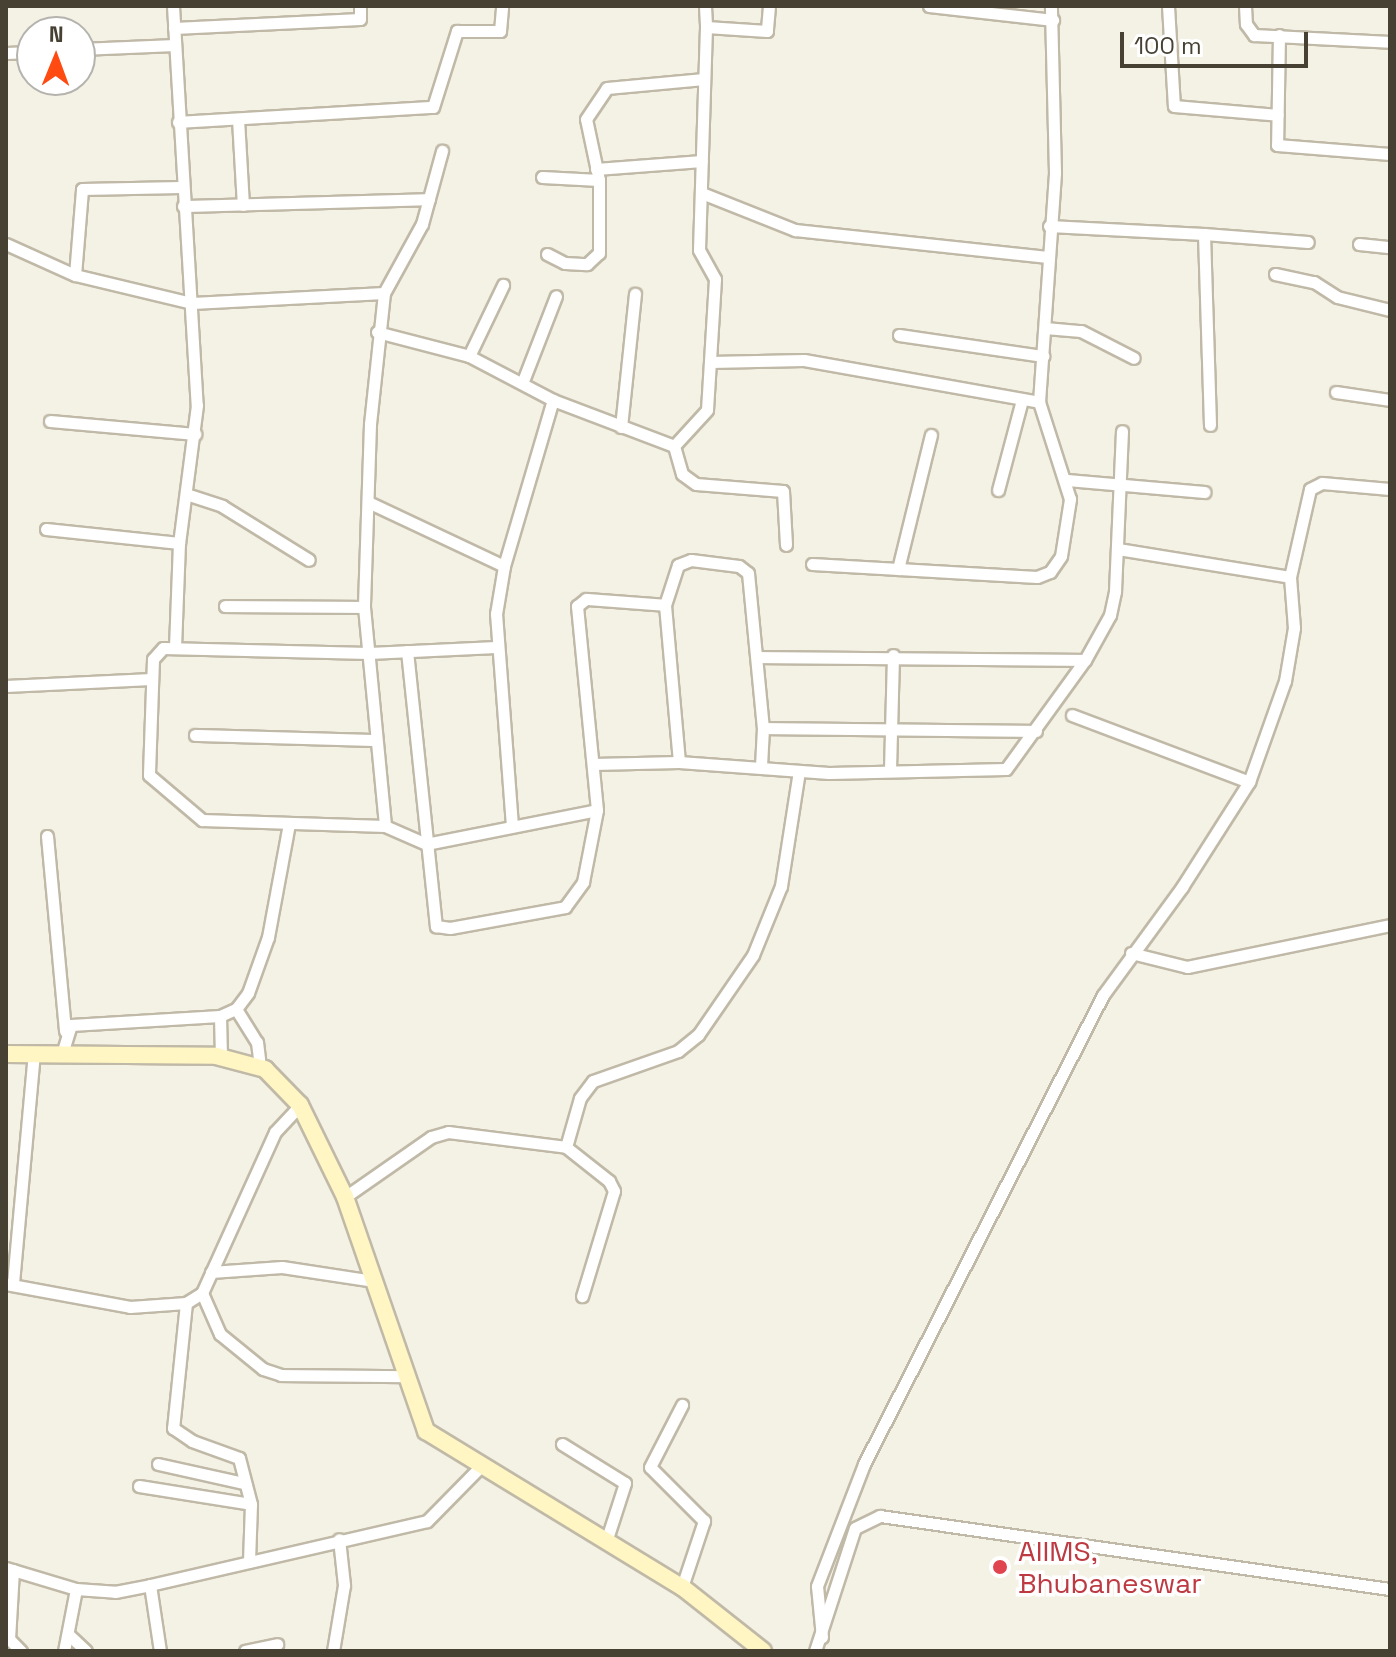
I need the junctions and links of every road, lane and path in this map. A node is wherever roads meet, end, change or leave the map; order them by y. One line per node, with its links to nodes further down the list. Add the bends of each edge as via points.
1 (173, 6): 12 (street)
2 (360, 6): 12 (street, via 360,19)
3 (502, 6): 19 (street, via 500,31 457,31 433,107)
4 (705, 6): 11 (street)
5 (769, 6): 11 (street, via 767,31)
6 (929, 6): 10 (street)
7 (1051, 6): 10 (street)
8 (1168, 6): 18 (street, via 1174,106)
9 (1245, 6): 13 (street, via 1246,24 1254,35)
10 (1053, 20): 31 (street, via 1055,173)
11 (706, 27): 17 (street)
12 (174, 28): 15 (street)
13 (1279, 35): 14 (street); 18 (street)
14 (1390, 42)
15 (175, 45): 16 (street); 20 (street)
16 (96, 48)
17 (704, 79): 23 (street); 24 (street, via 607,88 586,119)
18 (1278, 115): 22 (street, via 1277,145)
19 (238, 119): 20 (street); 29 (street)
20 (178, 122): 26 (street)
21 (442, 151): 28 (street)
22 (1390, 154)
23 (702, 161): 24 (street); 27 (street)
24 (597, 174): 25 (street); 37 (street, via 599,253 594,260 565,263)
25 (542, 177)
26 (181, 187): 30 (street); 40 (street, via 82,189)
27 (704, 194): 38 (street, via 795,230); 53 (street, via 700,257 715,279)
28 (429, 199): 29 (street); 42 (street, via 413,245)
29 (243, 205): 30 (street)
30 (183, 206): 45 (street)
31 (1049, 226): 32 (street); 38 (street)
32 (1204, 234): 33 (street); 61 (street)
33 (1308, 242)
34 (6, 244): 40 (street)
35 (1359, 244): 36 (street)
36 (1390, 247)
37 (547, 254)
38 (1048, 257): 47 (street)
39 (1275, 274): 46 (street, via 1314,282 1337,297)
40 (75, 275): 45 (street)
41 (503, 285): 50 (street)
42 (384, 293): 45 (street); 48 (street)
43 (635, 294): 62 (street)
44 (556, 296): 54 (street)
45 (192, 303): 64 (street)
46 (1390, 310)
47 (1045, 328): 51 (street); 52 (street, via 1081,331)
48 (377, 332): 50 (street); 73 (street)
49 (899, 335): 51 (street)
50 (469, 356): 54 (street)
51 (1043, 356): 59 (street)
52 (1134, 358)
53 (710, 362): 57 (street, via 804,360); 66 (street, via 707,410)
54 (523, 381): 56 (street)
55 (1336, 392): 58 (street)
56 (553, 400): 62 (street); 80 (street)
57 (1022, 400): 59 (street); 70 (street)
58 (1390, 400)
59 (1039, 402): 67 (street)
60 (50, 421): 64 (street)
61 (1210, 425)
62 (621, 427): 66 (street)
63 (1122, 431): 68 (street)
64 (195, 434): 72 (street)
65 (931, 435): 81 (street)
66 (674, 446): 76 (street, via 682,474 696,484 783,491)
67 (1067, 480): 68 (street); 81 (street, via 1071,515 1061,556 1050,572 1037,577)
68 (1121, 485): 71 (street); 77 (street)
69 (1390, 489): 82 (street, via 1314,484)
70 (998, 490)
71 (1204, 492)
72 (186, 494): 75 (street); 78 (street, via 222,506)
73 (368, 502): 80 (street); 85 (street)
74 (46, 529): 75 (street)
75 (179, 543): 87 (street)
76 (786, 545)
77 (1118, 549): 82 (street); 92 (street, via 1110,615)
78 (309, 560)
79 (812, 564): 81 (street)
80 (504, 566): 86 (street)
81 (898, 569)
82 (1290, 577): 106 (street, via 1294,628 1285,681)
83 (665, 605): 91 (street, via 673,574 683,561 744,568); 101 (street); 102 (street, via 586,599 577,606)
84 (225, 606): 85 (street)
85 (364, 607): 89 (street)
86 (496, 647): 88 (street); 110 (street)
87 (175, 648): 89 (street); 93 (street, via 158,652)
88 (407, 651): 89 (street); 112 (street)
89 (369, 653): 100 (street)
90 (893, 655): 91 (street); 92 (street); 97 (street)
91 (757, 657): 96 (street)
92 (1085, 660): 98 (street)
93 (151, 679): 94 (street); 108 (street, via 148,766 153,782 202,820)
94 (6, 686)
95 (1072, 715): 106 (street)
96 (763, 728): 97 (street); 103 (street)
97 (890, 730): 98 (street); 104 (street)
98 (1036, 731): 104 (street, via 1006,769)
99 (195, 735): 100 (street)
100 (376, 740): 109 (street)
101 (679, 762): 102 (street); 103 (street)
102 (593, 764): 107 (street)
103 (761, 766): 105 (street)
104 (890, 770): 105 (street)
105 (799, 771): 124 (street, via 781,886 753,955 725,1001 678,1051 584,1088)
106 (1249, 782): 114 (street, via 1182,887)
107 (597, 810): 110 (street); 112 (street, via 583,882 565,907 440,928 433,920)
108 (289, 824): 109 (street); 115 (street, via 268,937 248,993)
109 (385, 826): 112 (street)
110 (512, 826): 112 (street)
111 (47, 836): 117 (street)
112 (426, 844)
113 (1390, 925): 114 (street, via 1187,967)
114 (1131, 953): 149 (street, via 1103,995 864,1464 817,1586)
115 (236, 1009): 116 (street); 122 (street, via 257,1042)
116 (220, 1016): 117 (street, via 83,1023); 121 (street)
117 (65, 1031): 120 (street)
118 (6, 1054): 119 (street)
119 (34, 1054): 120 (street); 128 (street)
120 (62, 1054): 121 (street)
121 (221, 1057): 122 (street)
122 (260, 1067): 123 (street)
123 (300, 1105): 125 (street); 126 (street, via 275,1132)
124 (566, 1147): 125 (street, via 448,1132 431,1137); 130 (street, via 614,1191)
125 (345, 1197): 127 (street)
126 (211, 1272): 127 (street, via 282,1267); 129 (street)
127 (373, 1281): 132 (street)
128 (10, 1283): 131 (street, via 130,1307)
129 (202, 1293): 131 (street); 132 (street, via 225,1341 263,1369 281,1375)
130 (582, 1296)
131 (186, 1303): 137 (street, via 173,1428 239,1458)
132 (405, 1376): 136 (street, via 426,1431)
133 (682, 1405): 145 (street, via 650,1467 704,1521)
134 (562, 1444): 141 (street, via 625,1483)
135 (158, 1464): 137 (street)
136 (480, 1467): 140 (street, via 437,1517); 141 (street)
137 (243, 1483): 139 (street)
138 (139, 1486): 139 (street)
139 (251, 1504): 142 (street)
140 (339, 1539): 142 (street); 156 (street, via 344,1585)
141 (606, 1542): 145 (street)
142 (249, 1562): 144 (street)
143 (10, 1569): 146 (street); 151 (street, via 9,1639)
144 (150, 1585): 146 (street, via 115,1592); 154 (street)
145 (682, 1587): 157 (street)
146 (76, 1589): 148 (street)
147 (1390, 1589): 149 (street, via 880,1516 855,1528)
148 (69, 1635): 152 (street); 153 (street)
149 (822, 1637): 158 (street)
150 (277, 1644): 155 (street)
151 (21, 1651)
152 (64, 1651)
153 (86, 1651)
154 (160, 1651)
155 (245, 1651)
156 (333, 1651)
157 (763, 1651)
158 (815, 1651)

